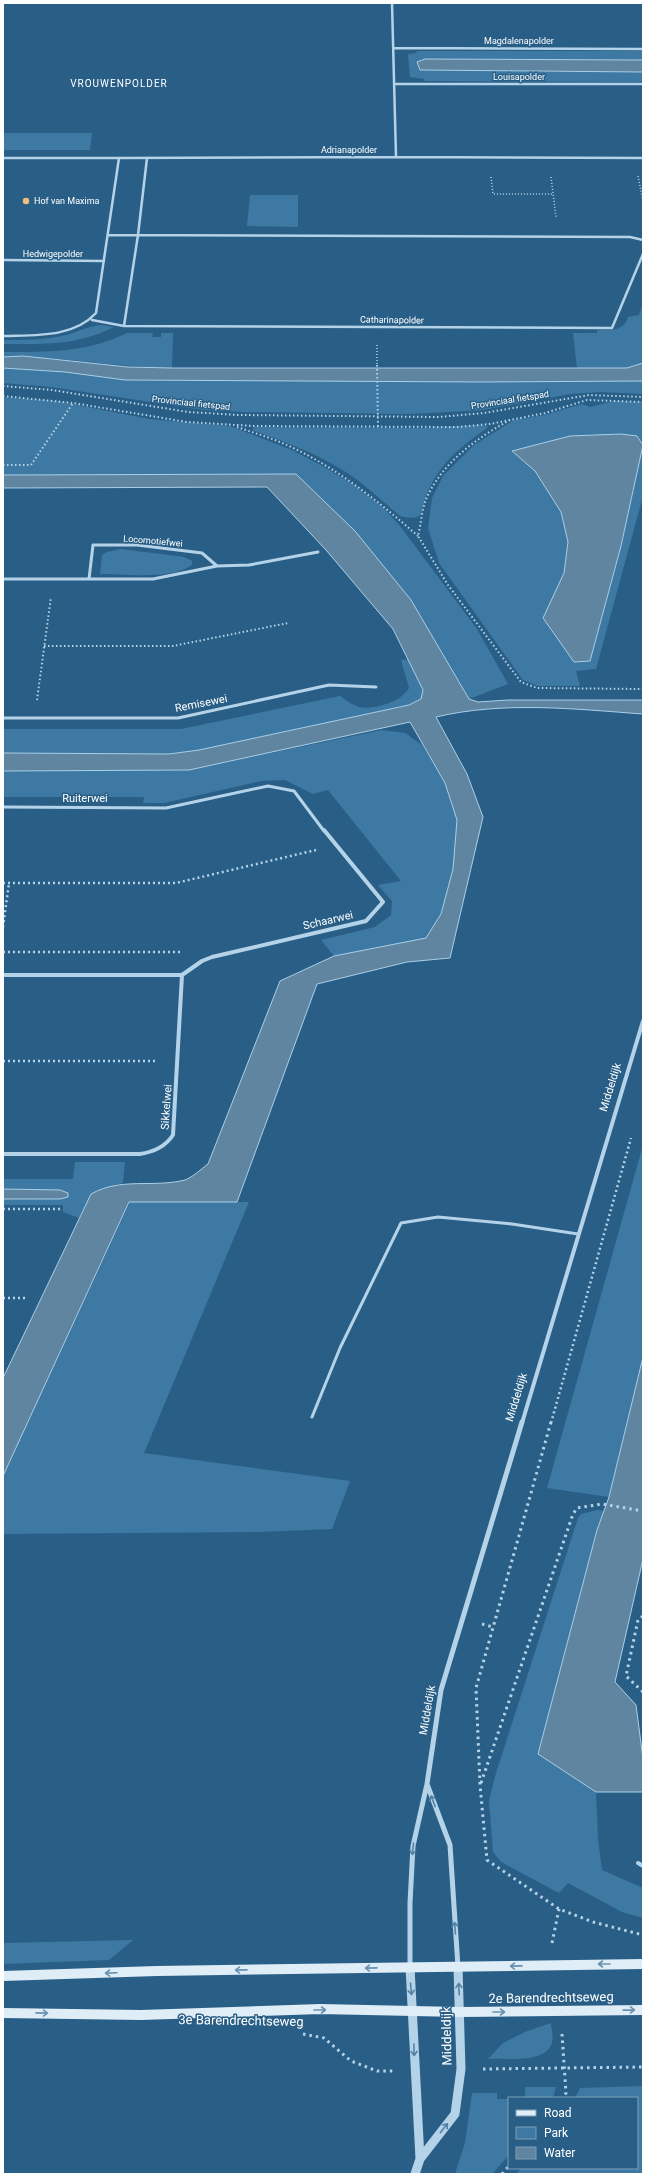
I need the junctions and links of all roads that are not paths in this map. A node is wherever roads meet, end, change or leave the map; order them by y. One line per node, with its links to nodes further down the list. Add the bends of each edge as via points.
1 (392, 3): 2 (street)
2 (394, 48): 3 (street, Magdalenapolder); 4 (street)
3 (643, 48)
4 (396, 84): 5 (street, Louisapolder); 6 (street)
5 (643, 84)
6 (396, 157): 9 (street, Adrianapolder); 10 (street)
7 (3, 158): 8 (street, Adrianapolder)
8 (119, 158): 9 (street, Adrianapolder); 11 (street)
9 (147, 158): 12 (street)
10 (643, 158)
11 (108, 235): 12 (street); 16 (street)
12 (138, 236): 13 (street, via 558,236 630,237); 18 (street)
13 (643, 240)
14 (643, 254): 18 (street, Catharinapolder, via 612,328)
15 (3, 260): 16 (street, Hedwigepolder)
16 (104, 261): 17 (street, via 96,313)
17 (92, 320): 18 (street, Catharinapolder); 19 (street, via 58,333)
18 (124, 326)
19 (3, 336)
20 (318, 552): 21 (street, via 249,565)
21 (217, 566): 23 (street, via 153,579); 23 (street, Locomotiefwei, via 202,553 137,545 93,545)
22 (3, 579): 23 (street)
23 (89, 579)
24 (376, 687): 25 (street, Remisewei, via 329,685 178,718)
25 (3, 718)
26 (3, 807): 27 (street, Ruiterwei)
27 (166, 808): 29 (street, Schaarwei, via 268,786 294,792 383,902 366,921 212,957)
28 (3, 975): 29 (street)
29 (182, 975): 31 (street, Sikkelwei, via 173,1135 169,1143 151,1153 140,1154)
30 (643, 1021): 32 (street, Middeldijk)
31 (3, 1154)
32 (578, 1234): 33 (lane, via 438,1217 401,1223 340,1348); 34 (street, Middeldijk, via 442,1690)
33 (312, 1418)
34 (427, 1784): 38 (street, Middeldijk, one-way to 38, via 413,1846); 39 (street, Middeldijk, one-way to 34, via 450,1845)
35 (638, 1863): 36 (lane)
36 (643, 1866)
37 (643, 1964): 39 (main road, one-way to 39)
38 (410, 1967): 39 (main road); 40 (main road, one-way to 40); 42 (street, Middeldijk, one-way to 42)
39 (458, 1967): 44 (street, Middeldijk, one-way to 39)
40 (3, 1976)
41 (643, 2010): 44 (main road, 2e Barendrechtseweg, one-way to 41)
42 (413, 2011): 43 (main road, 3e Barendrechtseweg, one-way to 42, via 142,2015 320,2010); 44 (main road, 2e Barendrechtseweg); 45 (street, Middeldijk, one-way to 45)
43 (3, 2012)
44 (460, 2012): 45 (street, Middeldijk, one-way to 44, via 455,2114 461,2069)
45 (420, 2159): 46 (street, Middeldijk)
46 (415, 2174)

